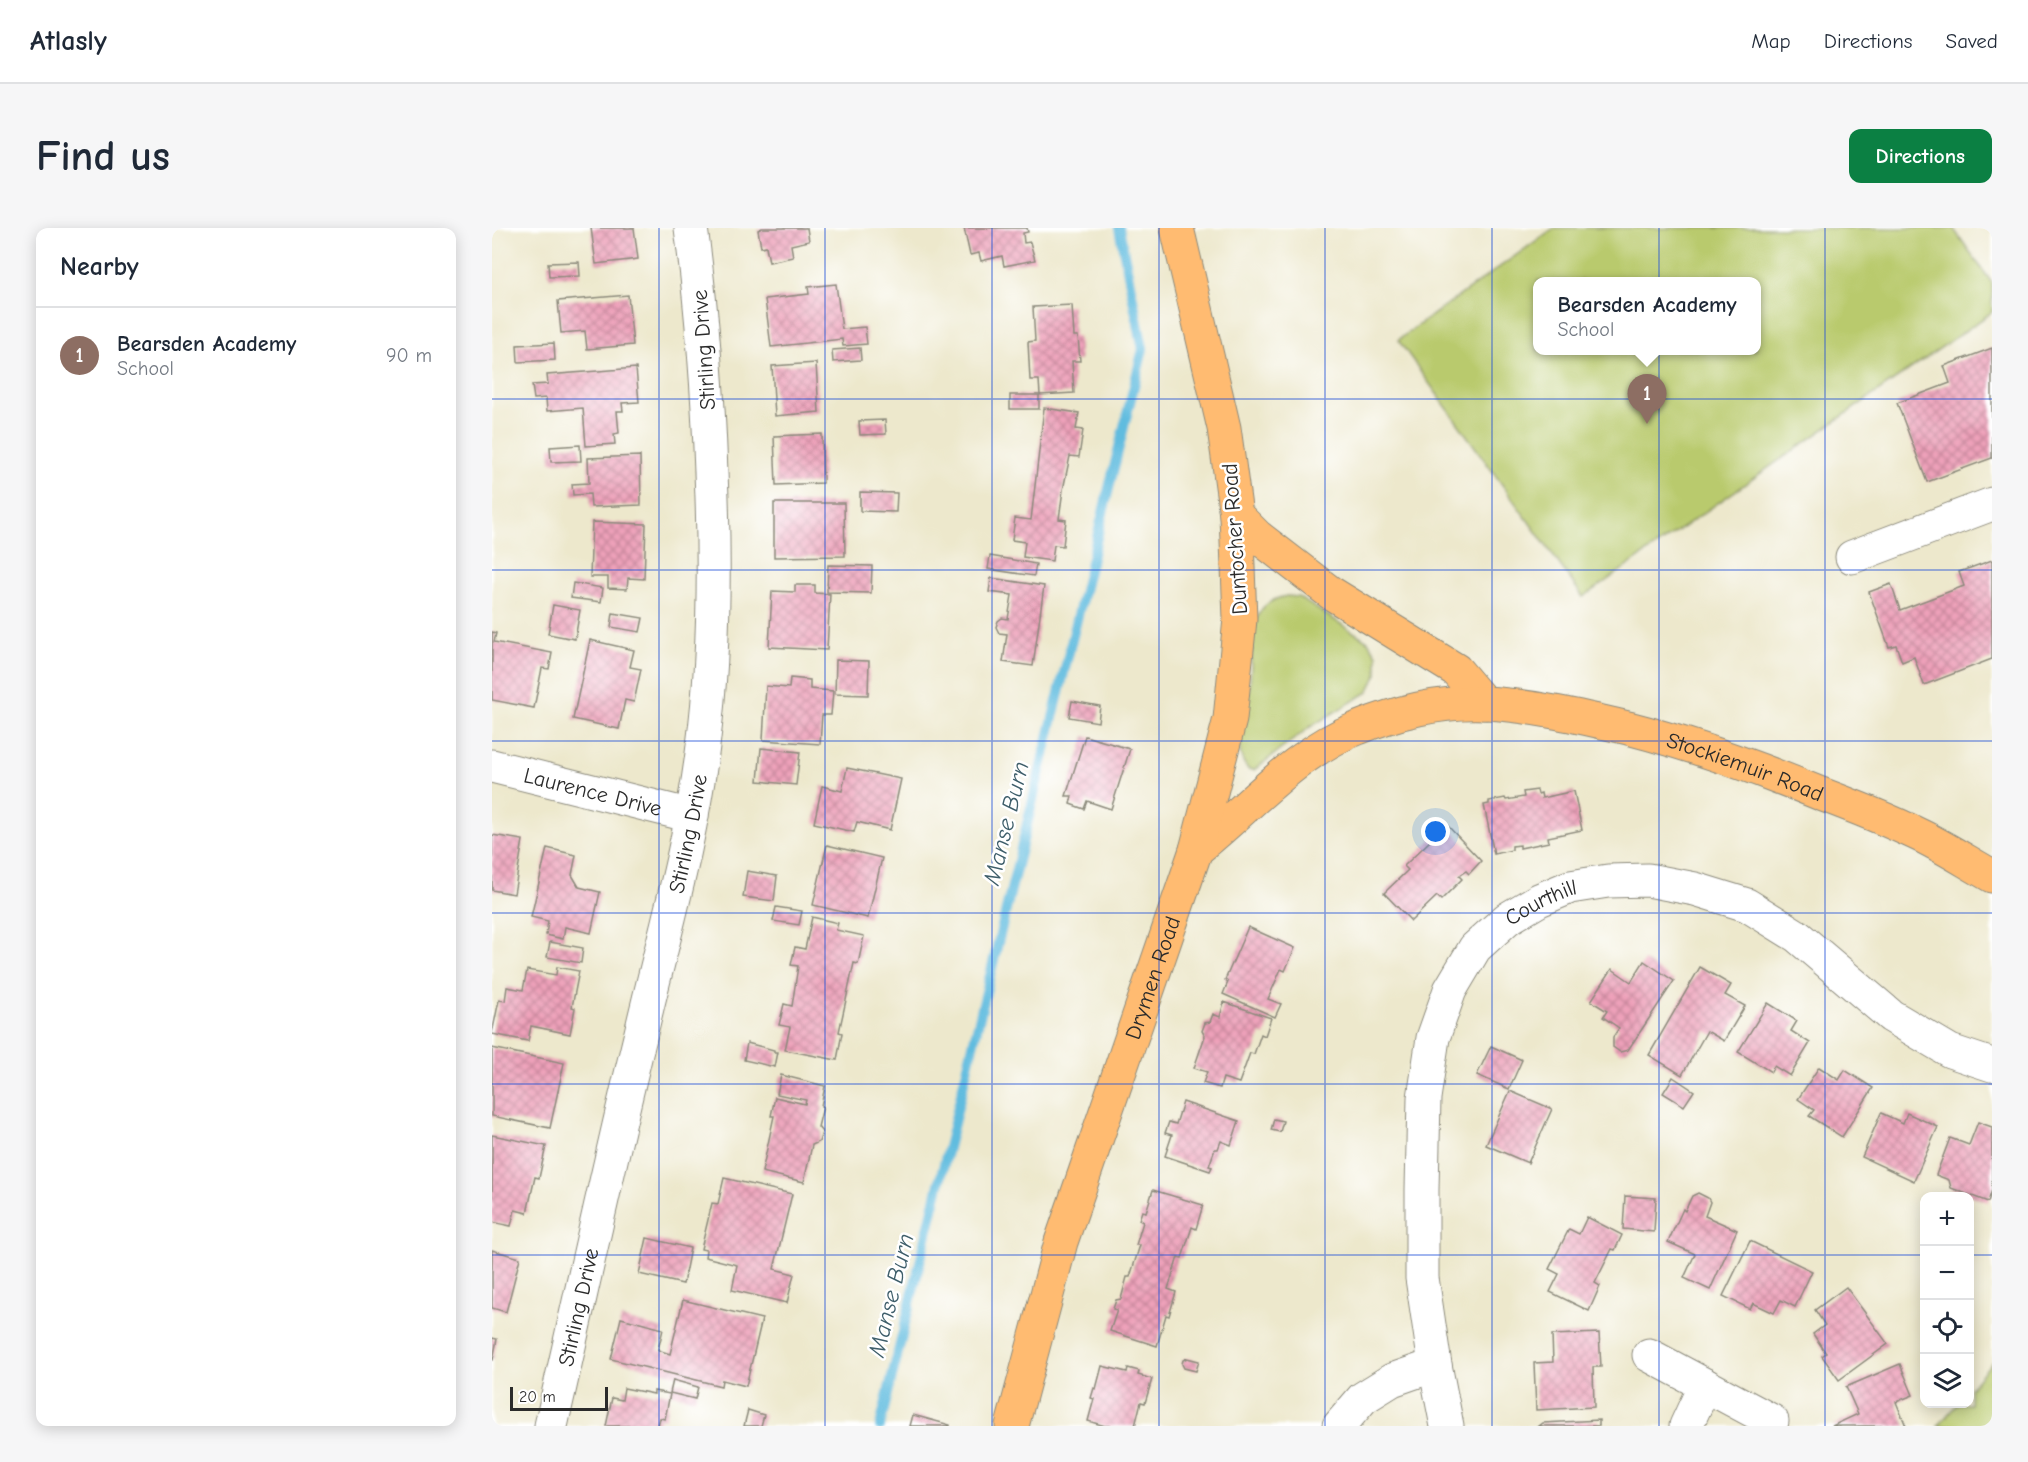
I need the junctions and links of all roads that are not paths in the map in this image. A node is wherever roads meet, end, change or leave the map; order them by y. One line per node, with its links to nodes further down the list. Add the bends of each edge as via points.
1 (691, 228): 8 (street, Stirling Drive, via 709,416 714,615 704,745)
2 (1177, 228): 4 (main road, Duntocher Road, via 1224,428)
3 (1992, 504): 5 (street)
4 (1236, 515): 6 (main road, via 1331,594 1456,670); 9 (main road, Duntocher Road, via 1240,619 1230,719)
5 (1852, 557)
6 (1484, 703): 9 (main road, via 1450,704 1356,728 1320,747); 10 (main road, Stockiemuir Road, via 1541,708 1597,720 1721,756 1908,830)
7 (492, 766): 8 (street, Laurence Drive)
8 (692, 816): 16 (street, Stirling Drive)
9 (1196, 850): 17 (main road, Drymen Road, via 1062,1242)
10 (1992, 876)
11 (1992, 1065): 13 (street, Courthill, via 1950,1051 1891,1016 1797,936 1747,905 1648,880 1570,887 1539,900 1507,919 1475,948 1450,990 1433,1038 1424,1098 1422,1278)
12 (1649, 1354): 14 (street)
13 (1435, 1365): 18 (street, via 1392,1380 1363,1398); 19 (street, Courthill)
14 (1705, 1385): 15 (street); 20 (street)
15 (1772, 1421)
16 (551, 1426)
17 (1012, 1426)
18 (1339, 1426)
19 (1447, 1426)
20 (1686, 1426)

